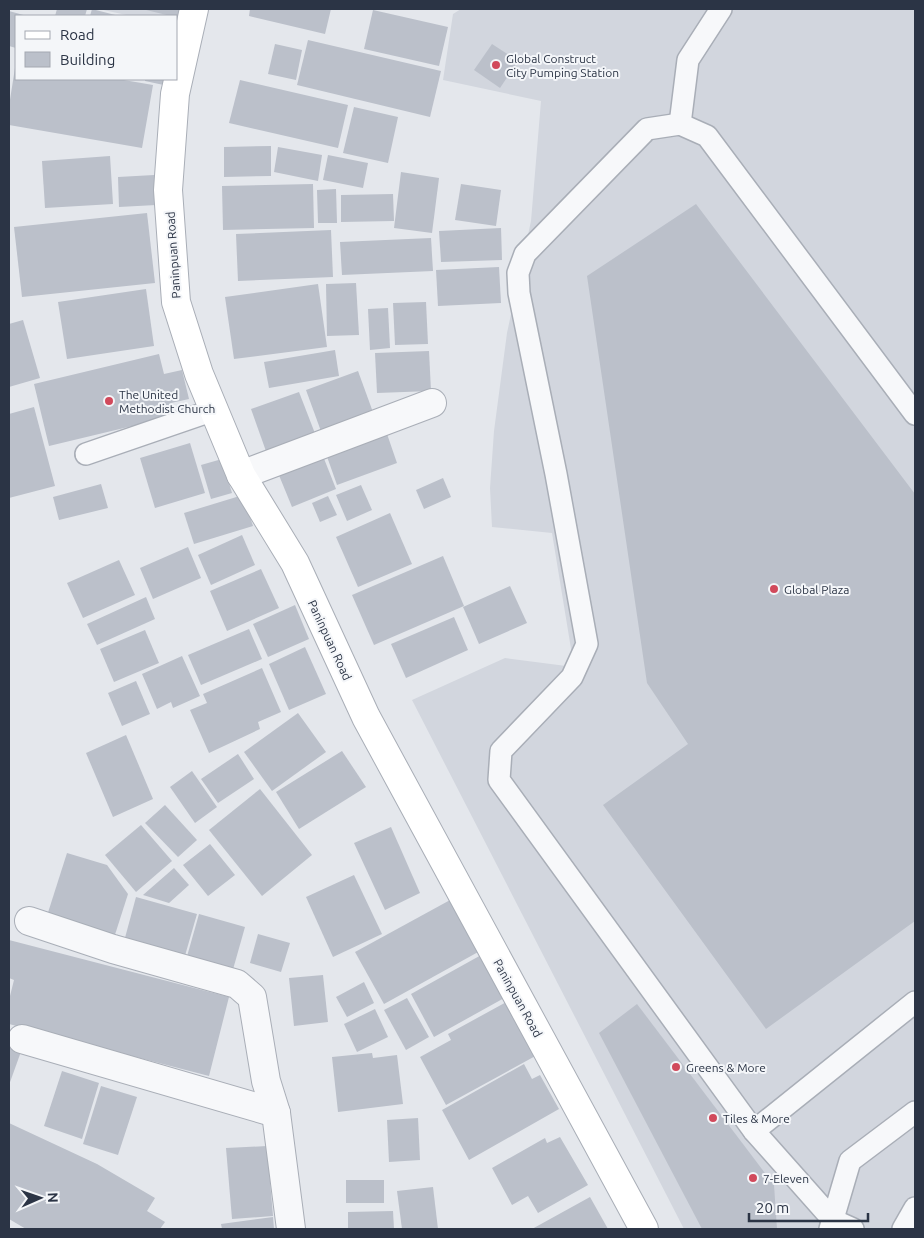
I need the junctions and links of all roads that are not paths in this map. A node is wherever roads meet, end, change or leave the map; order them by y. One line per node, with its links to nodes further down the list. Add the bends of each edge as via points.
1 (194, 9): 5 (main road, Paninpuan Road, via 175,94 168,190 176,302)
2 (721, 9): 3 (lane, via 688,60)
3 (680, 124): 6 (lane, via 707,136); 14 (lane, via 647,129 525,254 518,273 519,293 587,644 572,678 501,751 499,780)
4 (432, 403): 8 (street)
5 (214, 410): 7 (lane); 8 (main road, Paninpuan Road)
6 (915, 414)
7 (86, 454)
8 (241, 475): 17 (main road, Paninpuan Road, via 295,563 366,717)
9 (29, 921): 13 (street, via 237,984 252,997 266,1081)
10 (915, 1002): 14 (lane)
11 (22, 1039): 13 (street)
12 (915, 1112): 16 (lane, via 850,1161)
13 (276, 1113): 18 (street)
14 (754, 1131): 16 (lane)
15 (915, 1208): 20 (lane)
16 (831, 1224): 19 (lane)
17 (638, 1227)
18 (291, 1229)
19 (853, 1229)
20 (904, 1229)

